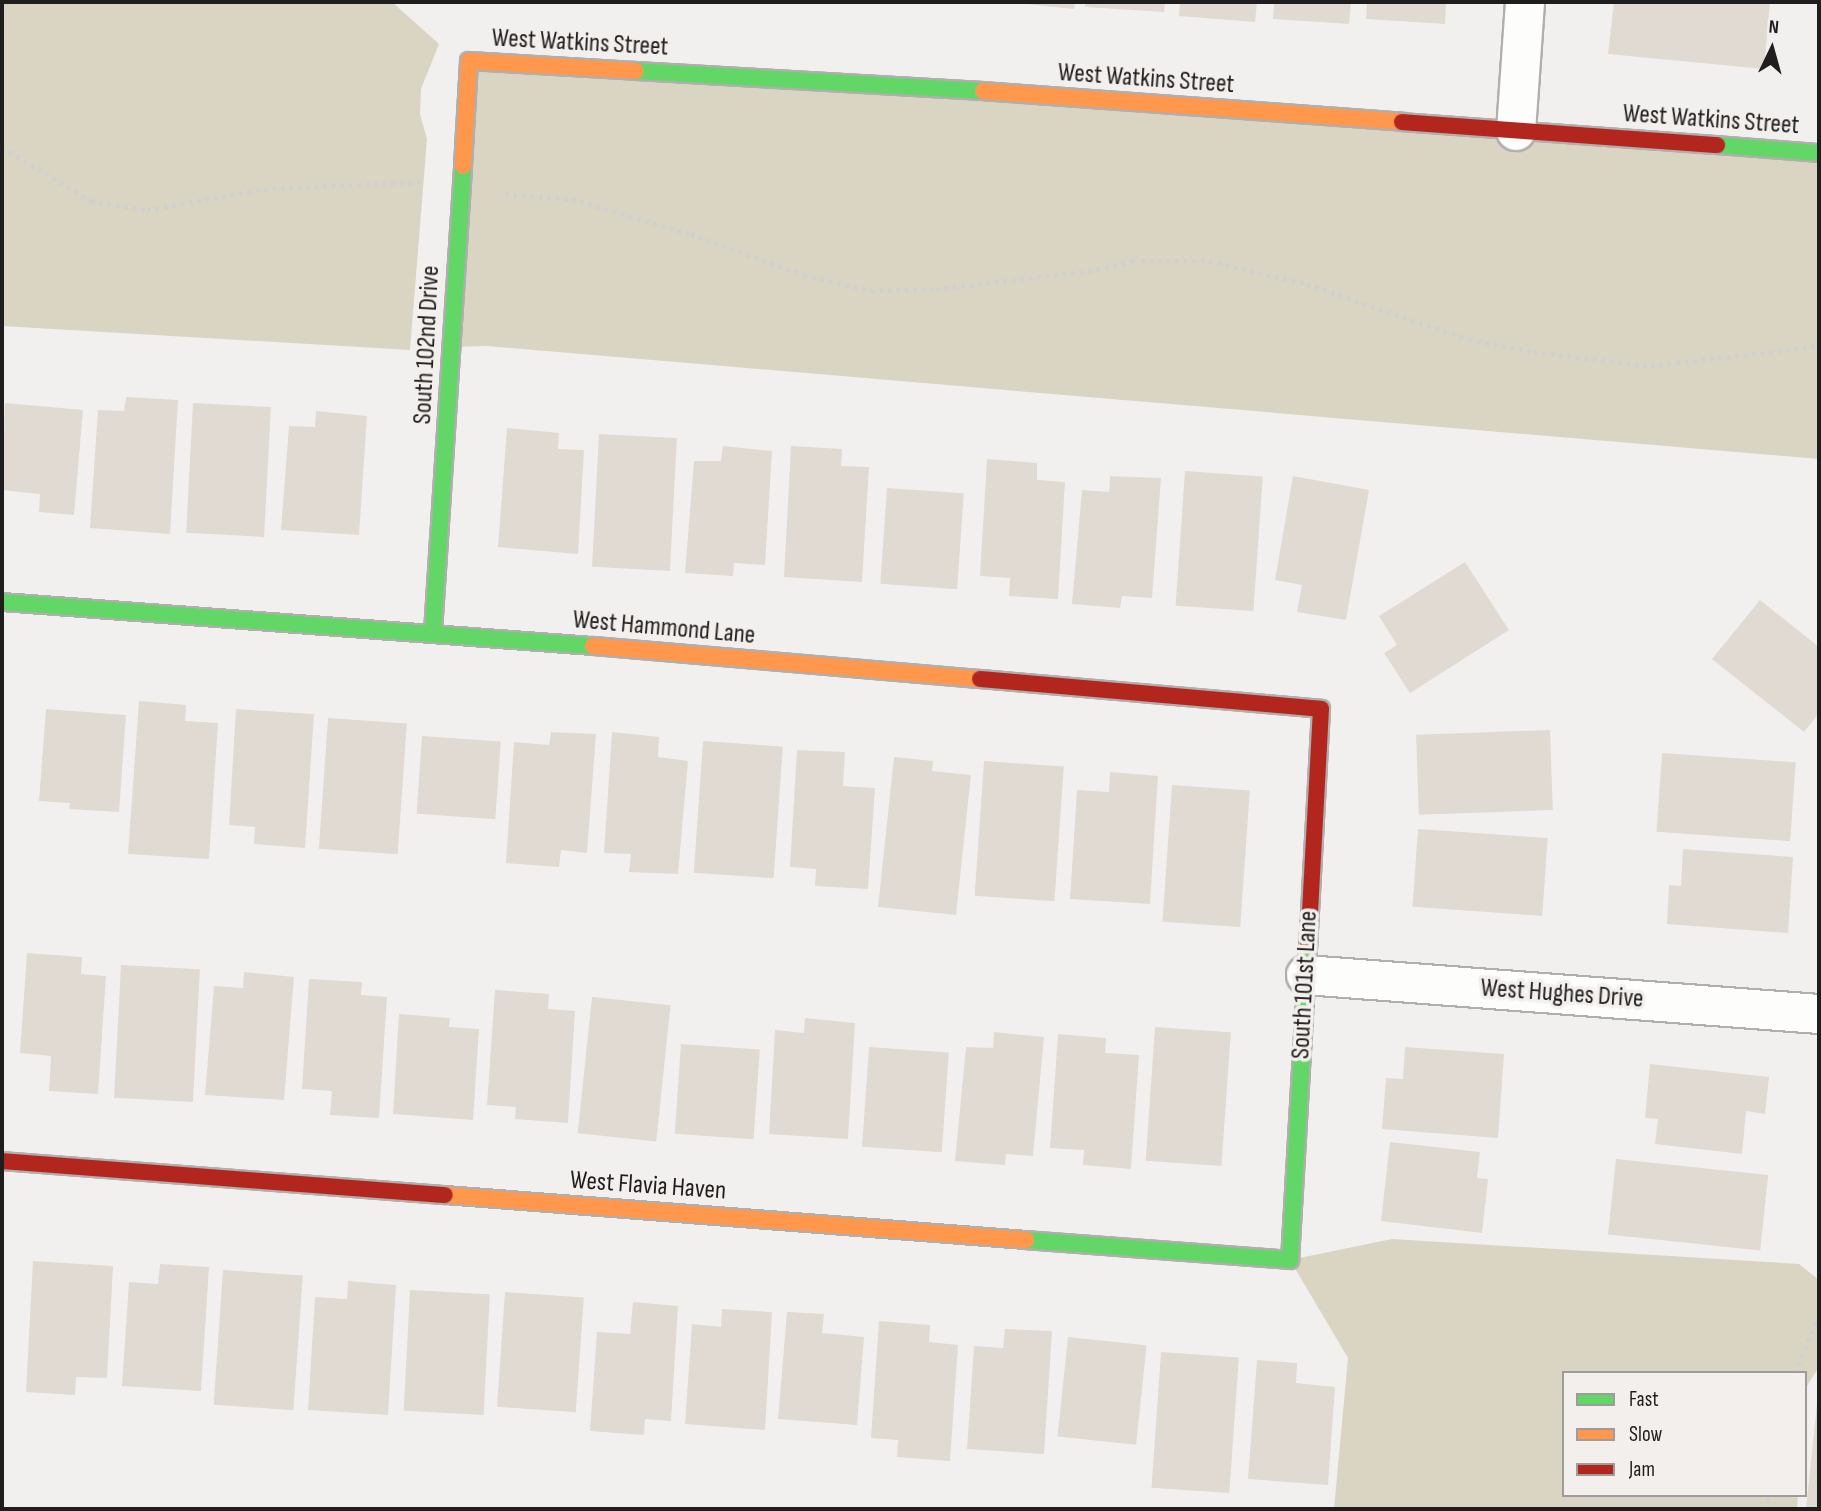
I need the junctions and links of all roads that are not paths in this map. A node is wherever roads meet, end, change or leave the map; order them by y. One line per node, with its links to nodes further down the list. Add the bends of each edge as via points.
1 (1525, 2): 3 (street)
2 (468, 61): 3 (street, West Watkins Street, via 960,89); 6 (street, South 102nd Drive)
3 (1516, 131): 4 (street, West Watkins Street)
4 (1819, 153)
5 (2, 602): 6 (street, West Hammond Lane)
6 (433, 632): 7 (street, West Hammond Lane)
7 (1321, 709): 8 (street, South 101st Lane)
8 (1306, 975): 9 (street, West Hughes Drive); 11 (street, South 101st Lane)
9 (1819, 1014)
10 (2, 1161): 11 (street, West Flavia Haven)
11 (1290, 1260)

